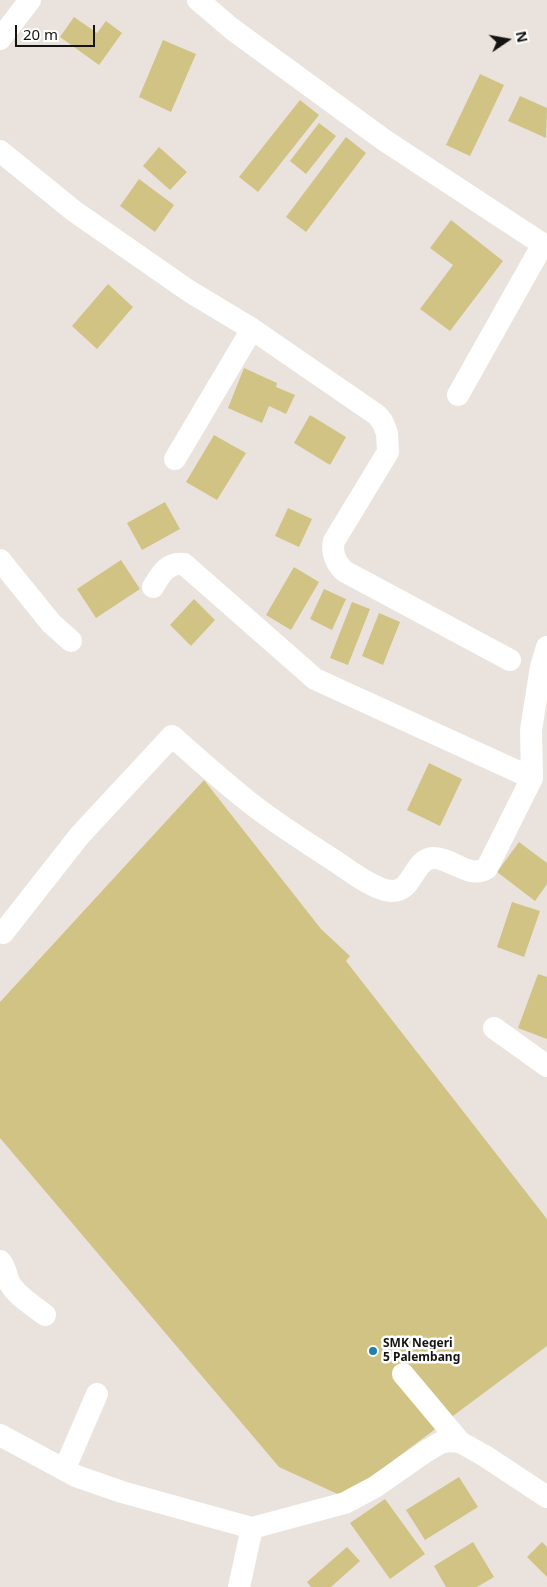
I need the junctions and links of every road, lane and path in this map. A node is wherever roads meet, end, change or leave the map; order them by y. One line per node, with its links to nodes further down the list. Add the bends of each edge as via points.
1 (30, 0): 3 (street)
2 (198, 0): 5 (street, via 232,29 384,140)
3 (0, 39)
4 (0, 151): 6 (street, via 74,211 189,291)
5 (545, 246): 7 (street)
6 (252, 329): 8 (street); 13 (street, via 370,410 382,421 387,433 388,452 334,541 338,565)
7 (458, 395)
8 (175, 459)
9 (0, 560): 11 (street)
10 (153, 587): 14 (street, via 165,568 173,563 184,564 315,679)
11 (71, 641)
12 (547, 646): 14 (street, via 531,730)
13 (510, 660)
14 (532, 778): 15 (street, via 487,868 474,872 439,858 428,858 403,888 394,892 356,875 252,804 172,736 80,835)
15 (4, 933)
16 (494, 1028): 17 (street)
17 (547, 1066)
18 (0, 1261): 19 (street, via 16,1291)
19 (45, 1315)
20 (403, 1374): 23 (street)
21 (97, 1394): 24 (street)
22 (0, 1435): 24 (street)
23 (460, 1442): 25 (street); 26 (street, via 440,1443 345,1503)
24 (65, 1468): 26 (street, via 76,1476 122,1492)
25 (547, 1497)
26 (252, 1528): 27 (street)
27 (239, 1587)

